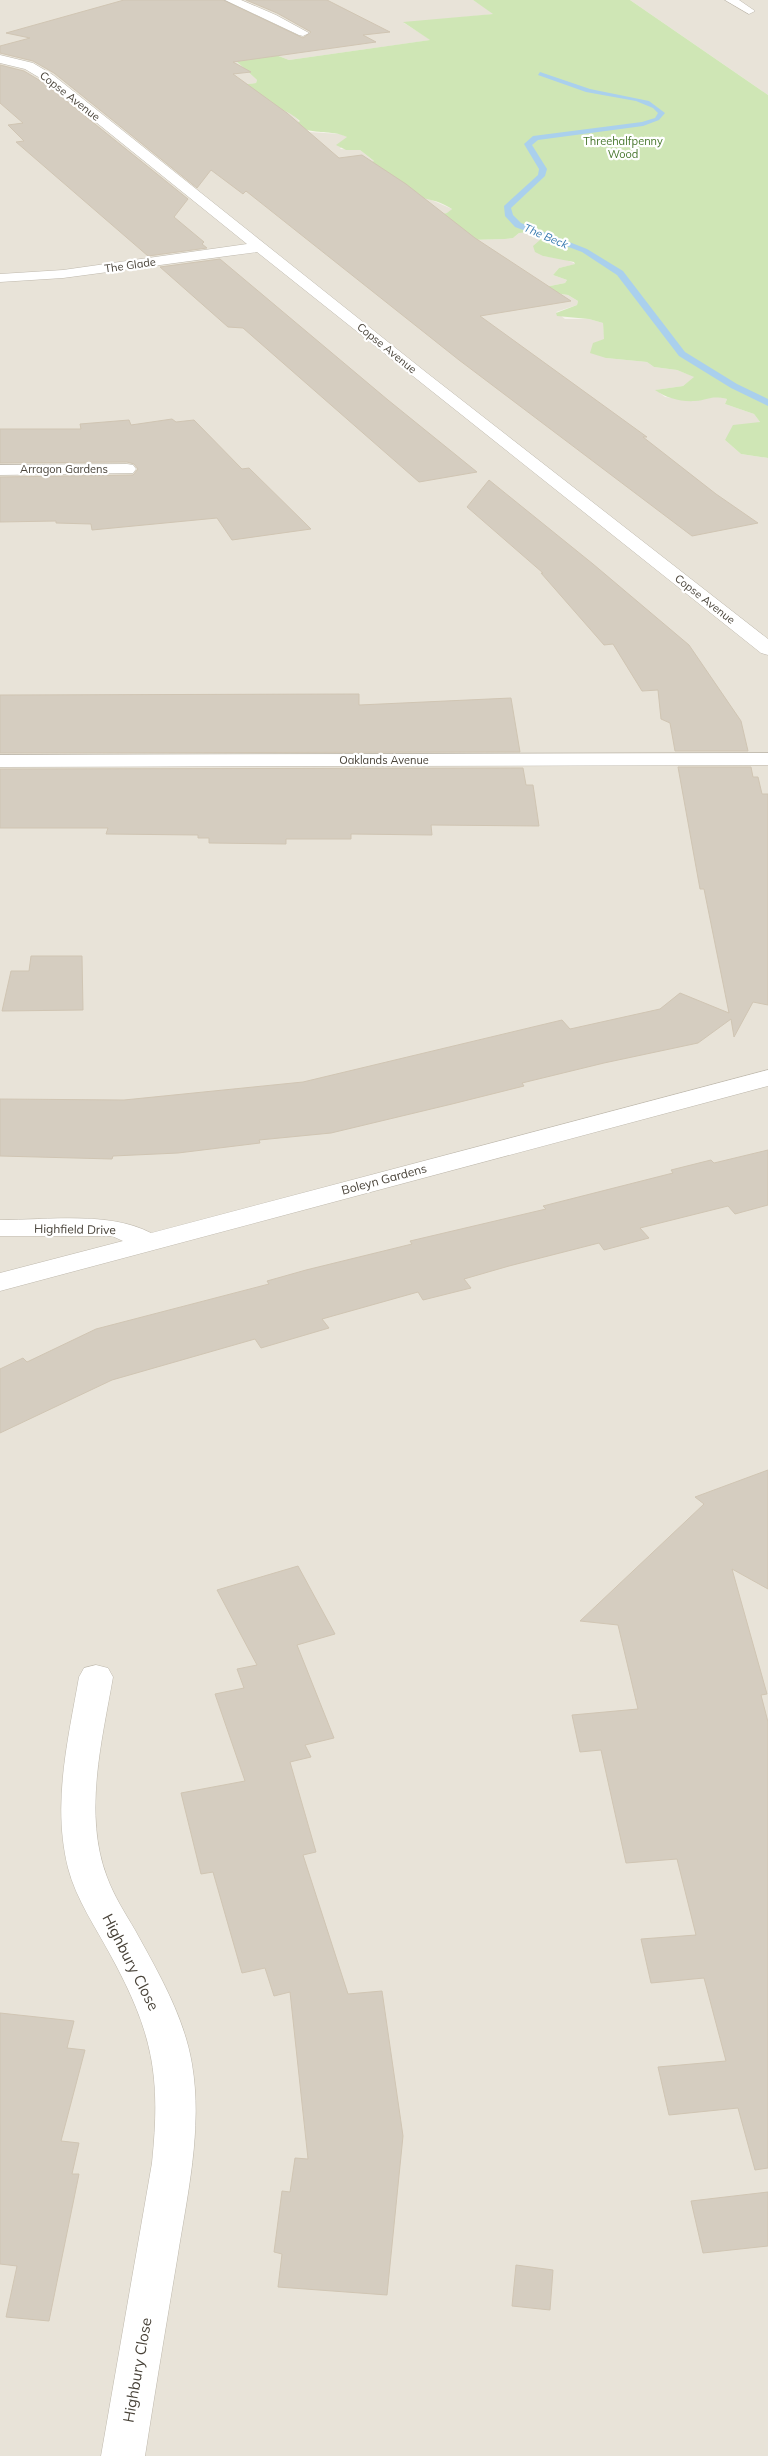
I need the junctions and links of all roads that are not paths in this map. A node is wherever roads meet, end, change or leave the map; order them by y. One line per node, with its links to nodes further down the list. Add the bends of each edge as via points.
1 (231, 0): 4 (street, via 297,30)
2 (731, 0): 3 (street)
3 (749, 11)
4 (316, 25)
5 (0, 59): 6 (street, Copse Avenue, via 29,66 49,78)
6 (258, 247): 7 (street, The Glade, via 63,274); 10 (street, Copse Avenue)
7 (0, 278)
8 (128, 469): 9 (street, Arragon Gardens)
9 (0, 470)
10 (768, 649)
11 (768, 759): 12 (street, Oaklands Avenue)
12 (0, 761)
13 (768, 1078): 15 (street, Boleyn Gardens)
14 (0, 1228): 15 (street, Highfield Drive, via 113,1228)
15 (147, 1242): 16 (street, Boleyn Gardens)
16 (0, 1282)
17 (96, 1677): 18 (street, Highbury Close, via 79,1777 79,1837 100,1901 141,1974 161,2021 172,2063 176,2114 172,2167)
18 (123, 2456)

